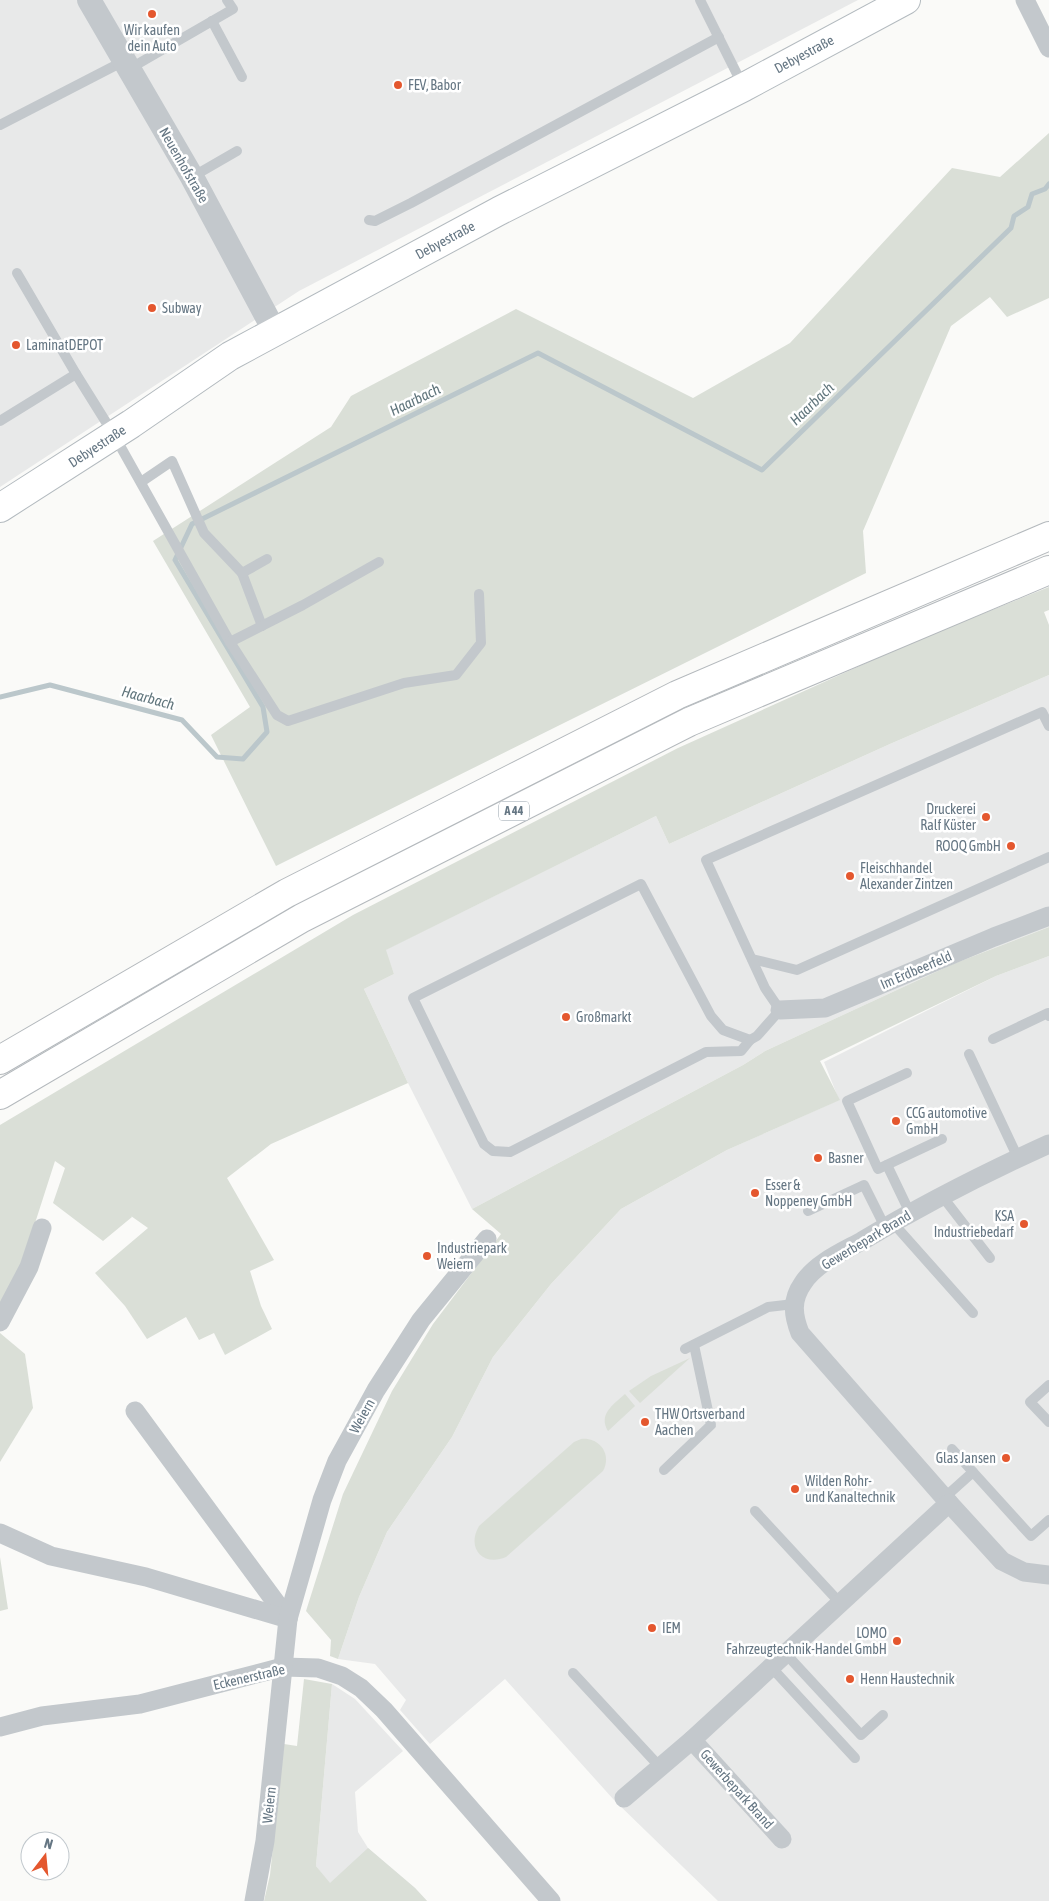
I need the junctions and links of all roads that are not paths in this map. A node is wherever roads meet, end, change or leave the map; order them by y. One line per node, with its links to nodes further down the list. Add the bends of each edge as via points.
1 (89, 0): 9 (street, Neuenhofstraße)
2 (227, 0): 6 (lane, via 233,9)
3 (700, 0): 7 (lane)
4 (906, 0): 11 (main road, Debyestraße)
5 (1025, 0): 8 (street)
6 (212, 21): 9 (lane); 10 (lane)
7 (718, 36): 11 (lane); 15 (lane, via 411,203 375,221)
8 (1049, 48)
9 (126, 65): 12 (lane); 14 (street, Neuenhofstraße)
10 (242, 76)
11 (744, 87): 17 (main road, Debyestraße, via 499,211)
12 (0, 125)
13 (237, 151): 14 (lane)
14 (192, 177): 17 (street, Neuenhofstraße)
15 (370, 220)
16 (17, 273): 18 (lane)
17 (275, 332): 20 (main road, Debyestraße, via 230,356)
18 (76, 374): 19 (lane); 20 (lane)
19 (0, 421)
20 (114, 435): 21 (lane); 22 (main road, Debyestraße)
21 (141, 482): 27 (lane, via 172,461 204,533); 30 (lane)
22 (0, 508)
23 (1049, 536): 40 (main road, A 44, via 677,695 287,894)
24 (267, 559): 27 (lane)
25 (378, 562): 29 (lane)
26 (1049, 570): 42 (main road, A 44, via 690,722 302,918)
27 (242, 573): 29 (lane)
28 (479, 594): 30 (lane, via 481,643 456,675 404,683 288,721 277,715)
29 (262, 626): 30 (lane)
30 (230, 642)
31 (1049, 726): 34 (lane, via 1042,712 706,860)
32 (1049, 857): 34 (lane, via 797,970)
33 (1049, 916): 35 (street, Im Erdbeerfeld, via 825,1008)
34 (752, 959): 35 (lane, via 765,988)
35 (780, 1010): 38 (lane)
36 (1049, 1016): 37 (lane, via 1048,1013)
37 (993, 1039)
38 (750, 1040): 38 (lane, via 723,1030 711,1016 641,884 413,998 484,1144 493,1151 510,1152 706,1052 741,1052)
39 (969, 1054): 45 (lane)
40 (0, 1060)
41 (907, 1073): 46 (lane, via 847,1101 878,1169)
42 (0, 1095)
43 (942, 1139): 46 (lane)
44 (1049, 1144): 45 (street, Gewerbepark Brand)
45 (1018, 1158): 47 (street, Gewerbepark Brand)
46 (887, 1165): 49 (lane)
47 (942, 1196): 49 (street, Gewerbepark Brand); 53 (lane)
48 (808, 1210): 50 (lane, via 864,1184)
49 (910, 1214): 50 (street, Gewerbepark Brand)
50 (889, 1225): 54 (street, Gewerbepark Brand, via 813,1272 804,1280); 55 (lane)
51 (42, 1228): 56 (street, via 29,1267)
52 (487, 1239): 69 (street, Weiern, via 421,1320 376,1390 337,1461 322,1500)
53 (990, 1258)
54 (794, 1304): 61 (lane, via 768,1306 690,1347 711,1425); 63 (street, via 794,1317 800,1333)
55 (973, 1313)
56 (0, 1322)
57 (1049, 1385): 59 (lane, via 1030,1402)
58 (136, 1411): 69 (street)
59 (1049, 1422)
60 (952, 1449): 62 (lane)
61 (664, 1470)
62 (973, 1472): 63 (lane); 65 (lane, via 1031,1536)
63 (946, 1501): 67 (street, via 1002,1560 1024,1572); 68 (street, Gewerbepark Brand)
64 (755, 1511): 68 (lane)
65 (1049, 1520)
66 (0, 1533): 69 (street, via 51,1556 146,1577)
67 (1049, 1575)
68 (841, 1604): 70 (street, Gewerbepark Brand)
69 (288, 1619): 71 (street, Weiern)
70 (786, 1654): 72 (street, Gewerbepark Brand); 74 (lane, via 862,1735)
71 (283, 1667): 75 (street, Eckenerstraße, via 140,1704 42,1716); 81 (street, Weiern, via 266,1841); 82 (street, Eckenerstraße, via 318,1668 342,1676 361,1688 384,1710)
72 (771, 1667): 76 (street, Gewerbepark Brand); 77 (lane)
73 (573, 1673): 78 (lane)
74 (883, 1715)
75 (0, 1727)
76 (692, 1740): 78 (street, Gewerbepark Brand); 80 (street, Gewerbepark Brand)
77 (855, 1758)
78 (660, 1767): 79 (street, Gewerbepark Brand)
79 (624, 1798)
80 (782, 1839)
81 (254, 1901)
82 (551, 1901)

